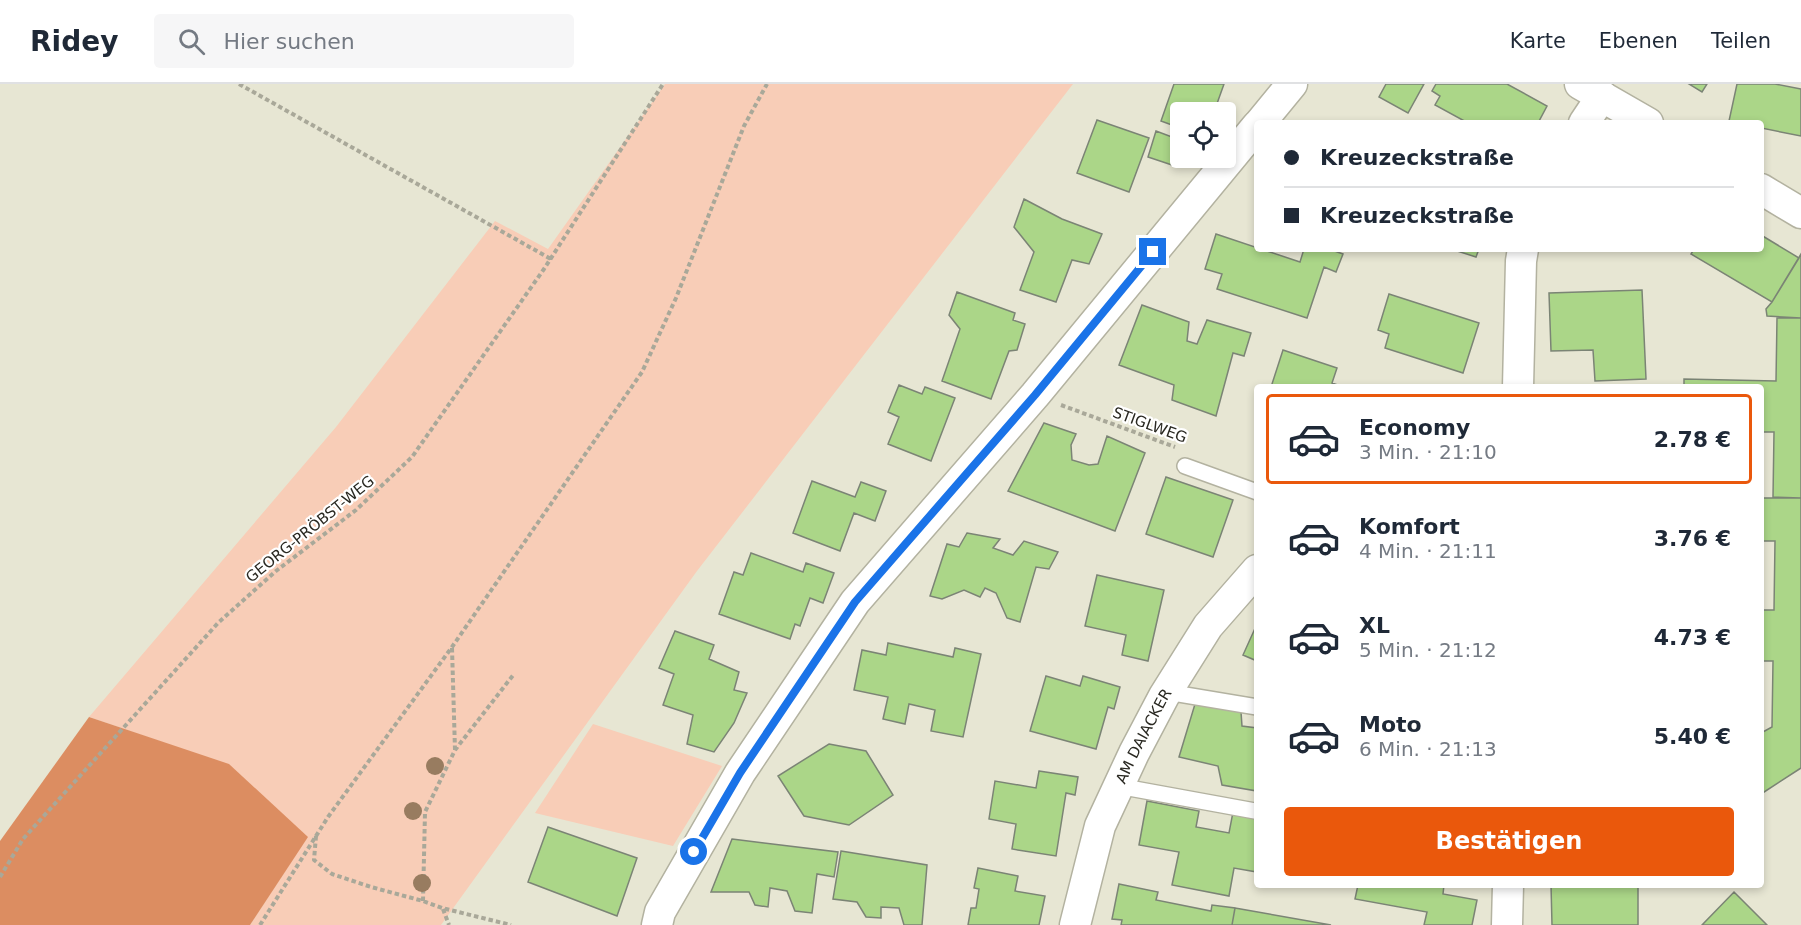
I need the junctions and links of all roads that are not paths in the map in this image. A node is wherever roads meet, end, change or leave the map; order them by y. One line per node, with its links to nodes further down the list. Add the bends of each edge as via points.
1 (1292, 84): 3 (street)
2 (1591, 90): 4 (street); 5 (street)
3 (1262, 120)
4 (1585, 120)
5 (1643, 120)
6 (1254, 130): 19 (street, via 1035,395 855,602 740,773 660,912)
7 (1764, 191): 8 (street)
8 (1801, 213)
9 (1522, 252): 10 (street)
10 (1518, 384)
11 (1185, 466): 12 (lane)
12 (1254, 491)
13 (1254, 573): 14 (street, AM DAIACKER, via 1208,626)
14 (1167, 692): 15 (lane); 16 (street, AM DAIACKER)
15 (1254, 706)
16 (1118, 786): 17 (lane); 20 (street, AM DAIACKER, via 1100,826)
17 (1254, 811)
18 (1509, 888): 21 (street)
19 (657, 925)
20 (1075, 925)
21 (1507, 925)

